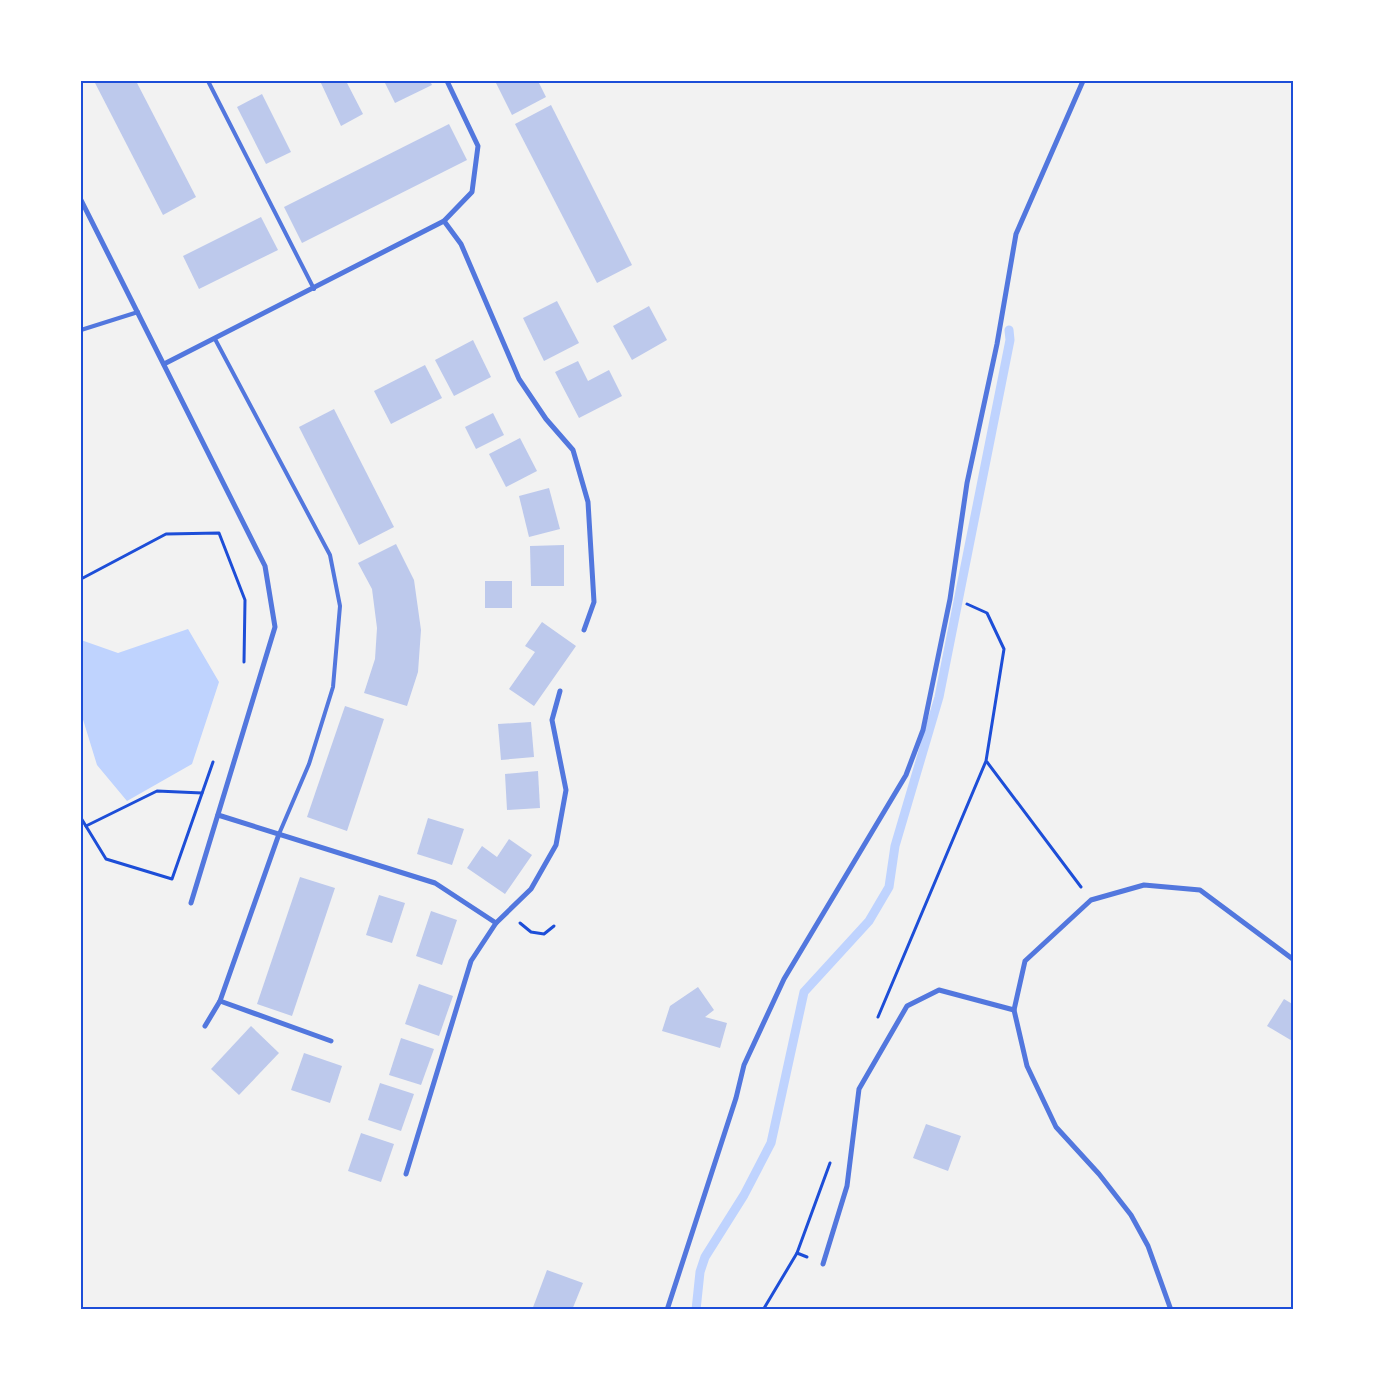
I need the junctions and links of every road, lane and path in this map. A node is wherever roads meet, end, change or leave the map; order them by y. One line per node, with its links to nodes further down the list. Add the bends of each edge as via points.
1 (208, 81): 6 (lane)
2 (446, 81): 5 (street, via 478,146 472,192)
3 (1084, 81): 33 (street, via 1016,234 923,730 906,775 784,979 744,1065)
4 (81, 200): 7 (street)
5 (444, 221): 6 (street); 13 (street, via 462,244 520,379 546,419 573,450 588,502 594,602)
6 (314, 289): 9 (street)
7 (138, 312): 8 (lane); 10 (street)
8 (81, 330)
9 (215, 339): 10 (street); 21 (lane, via 330,554 340,606 333,687 309,764)
10 (164, 364): 18 (street, via 265,566 275,627)
11 (81, 579): 14 (path, via 166,534 219,534 245,600)
12 (970, 605): 22 (path, via 987,613 1004,649 986,761)
13 (584, 630)
14 (244, 665)
15 (560, 691): 24 (street, via 552,720 566,790 556,845 531,889)
16 (215, 757): 17 (path)
17 (202, 793): 20 (path, via 157,790); 20 (path, via 172,879 106,859)
18 (218, 814): 21 (street); 23 (street)
19 (81, 818): 20 (path)
20 (86, 826)
21 (279, 834): 24 (street, via 435,883); 27 (street)
22 (1091, 900): 26 (street, via 1144,885 1200,890); 28 (street, via 1025,961)
23 (191, 903)
24 (496, 923): 25 (path, via 518,920 531,932 544,934); 31 (street, via 472,961)
25 (554, 926)
26 (1294, 960)
27 (220, 1001): 29 (street); 30 (street)
28 (1014, 1010): 32 (street, via 939,990 907,1006 859,1089 847,1186); 34 (street, via 1028,1066 1056,1127 1131,1215 1148,1246)
29 (205, 1026)
30 (330, 1041)
31 (406, 1174)
32 (823, 1264)
33 (666, 1310)
34 (1171, 1310)

